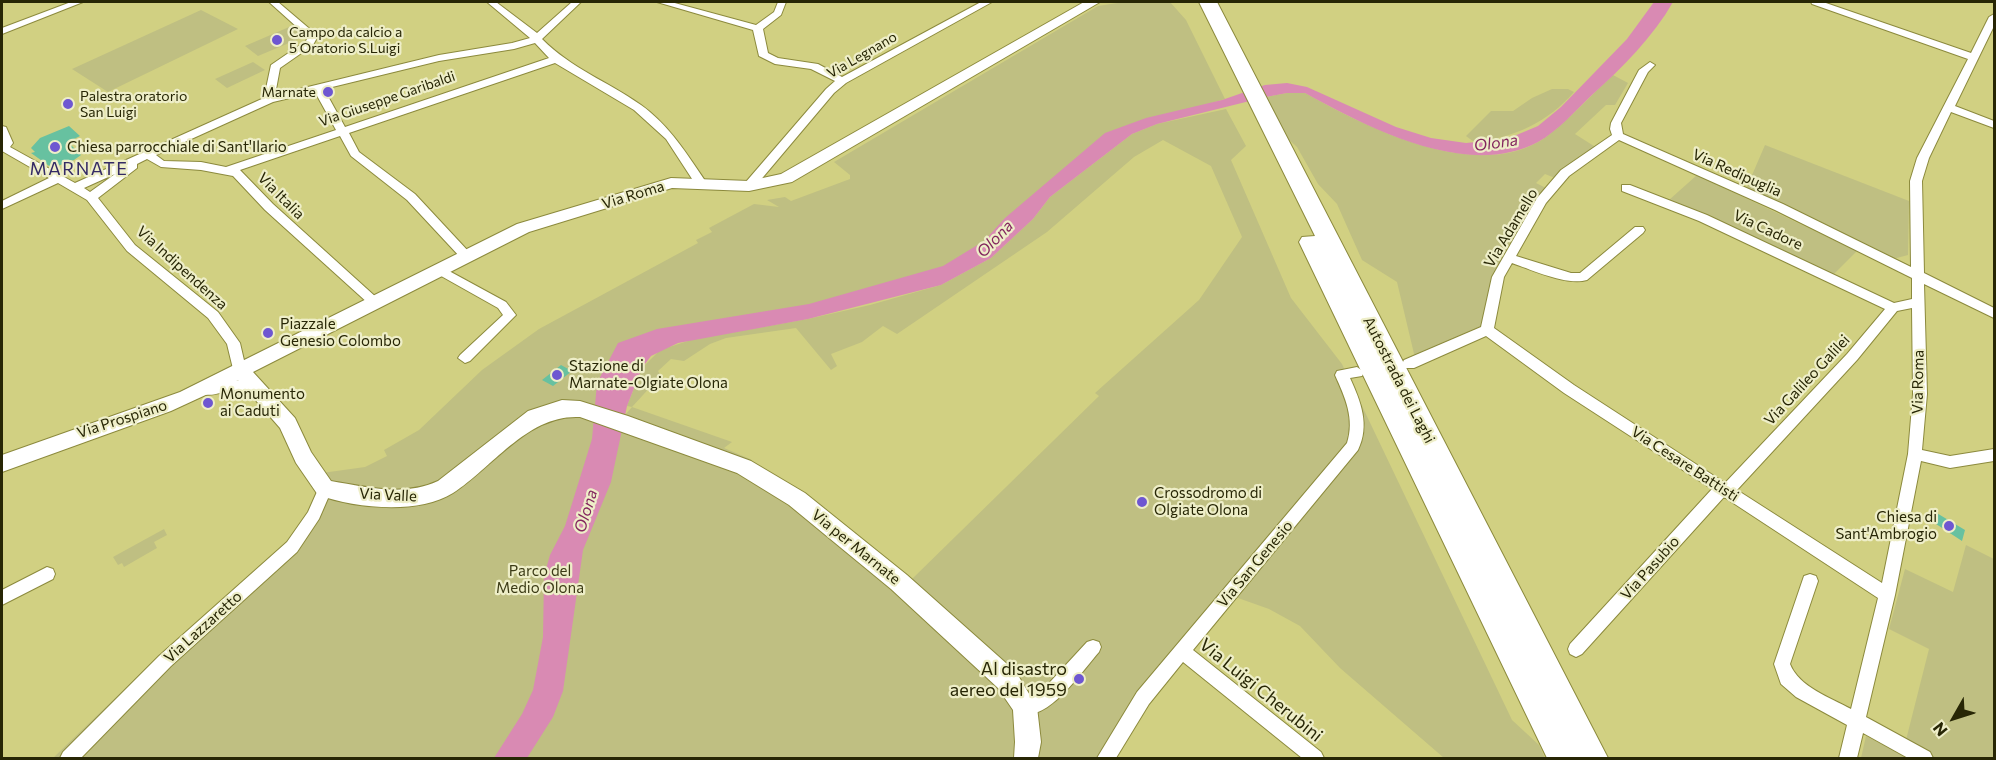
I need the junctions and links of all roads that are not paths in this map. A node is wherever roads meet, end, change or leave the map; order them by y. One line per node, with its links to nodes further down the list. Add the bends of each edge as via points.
1 (78, 2): 15 (street)
2 (273, 2): 23 (street, via 313,36 310,43 275,67)
3 (493, 2): 16 (street)
4 (577, 2): 16 (street)
5 (662, 2): 12 (street)
6 (783, 2): 14 (street, via 778,13)
7 (987, 2): 21 (street, Via Legnano)
8 (1192, 2): 20 (highway, Autostrada dei Laghi)
9 (1208, 2): 20 (highway, Autostrada dei Laghi)
10 (1815, 2): 17 (street)
11 (1093, 3): 36 (street, Via Roma, via 797,172)
12 (692, 5): 14 (street)
13 (1995, 17): 17 (street, Via Roma)
14 (758, 28): 21 (street, via 764,54 775,61 814,66)
15 (2, 31)
16 (536, 39): 18 (street); 22 (street)
17 (1974, 58): 24 (street, Via Roma)
18 (556, 59): 28 (street, Via Giuseppe Garibaldi); 35 (street, via 638,108 670,137)
19 (1650, 65): 29 (street, via 1616,123)
20 (1236, 73): 25 (highway, Autostrada dei Laghi)
21 (842, 81): 36 (street, Via Legnano)
22 (319, 88): 23 (street); 28 (street)
23 (268, 100): 31 (street)
24 (1948, 107): 26 (street); 45 (street, Via Roma, via 1916,182)
25 (1253, 110): 76 (highway, Autostrada dei Laghi); 77 (highway, Autostrada dei Laghi)
26 (1995, 126)
27 (2, 129): 30 (street, via 8,143)
28 (340, 131): 32 (street, Via Giuseppe Garibaldi); 42 (street, via 355,154 411,197)
29 (1618, 136): 43 (street, Via Adamello, via 1565,173 1541,201); 45 (street, Via Redipuglia, via 1779,207)
30 (2, 148): 34 (street)
31 (146, 154): 32 (street, via 161,164); 33 (street)
32 (229, 170): 46 (street, Via Italia)
33 (117, 173): 37 (street); 39 (street)
34 (57, 179): 37 (street); 40 (street)
35 (700, 182): 36 (street, Via Roma); 42 (street, Via Roma, via 671,183 523,228)
36 (749, 186)
37 (74, 188): 39 (street)
38 (1626, 188): 48 (street, Via Cadore, via 1703,218)
39 (91, 197): 53 (street, Via Indipendenza, via 131,248 213,315 233,342)
40 (2, 205)
41 (1639, 230): 43 (street, via 1583,278)
42 (465, 255): 44 (street, Via Roma)
43 (1509, 258): 50 (street, Via Adamello, via 1498,277)
44 (438, 269): 46 (street, Via Roma); 51 (street, via 497,301 510,315)
45 (1917, 275): 47 (street, Via Roma); 49 (street, Via Redipuglia)
46 (373, 301): 53 (street, Via Roma)
47 (1917, 302): 48 (street); 58 (street, Via Roma, via 1920,394)
48 (1893, 308): 62 (street, Via Galileo Galilei)
49 (1995, 313)
50 (1487, 330): 52 (street); 62 (street, Via Cesare Battisti, via 1569,389)
51 (465, 358)
52 (1409, 364)
53 (240, 369): 55 (street); 56 (street, Via Prospiano)
54 (1357, 372): 69 (street, Via San Genesio, via 1342,375 1355,404 1358,435 1353,446)
55 (253, 385): 56 (street, via 231,385); 61 (street, via 288,424 303,457)
56 (195, 393): 60 (street, Via Prospiano, via 147,413 44,445)
57 (606, 417): 61 (street, Via Valle, via 580,409 546,412 437,493 410,499); 70 (street, Via per Marnate, via 744,467 797,499 904,586 1007,680)
58 (1915, 454): 59 (street, via 1950,462); 65 (street, Via Roma)
59 (1995, 455)
60 (2, 464)
61 (325, 489): 72 (street, Via Lazzaretto, via 314,514 291,547 165,661)
62 (1726, 491): 65 (street, Via Cesare Battisti); 68 (street, Via Pasubio, via 1718,493)
63 (47, 574): 66 (street)
64 (1810, 581): 71 (street, via 1782,668 1802,691)
65 (1887, 595): 71 (street, Via Roma)
66 (2, 598)
67 (1093, 647): 70 (street, via 1044,700)
68 (1576, 649)
69 (1182, 651): 74 (street, Via San Genesio, via 1143,698); 75 (street, Via Luigi Cherubini)
70 (1025, 707): 73 (street, Via per Marnate)
71 (1857, 720): 78 (street, Via Roma); 79 (street)
72 (69, 759)
73 (1026, 759)
74 (1106, 759)
75 (1315, 759)
76 (1564, 759)
77 (1592, 759)
78 (1848, 759)
79 (1924, 759)

